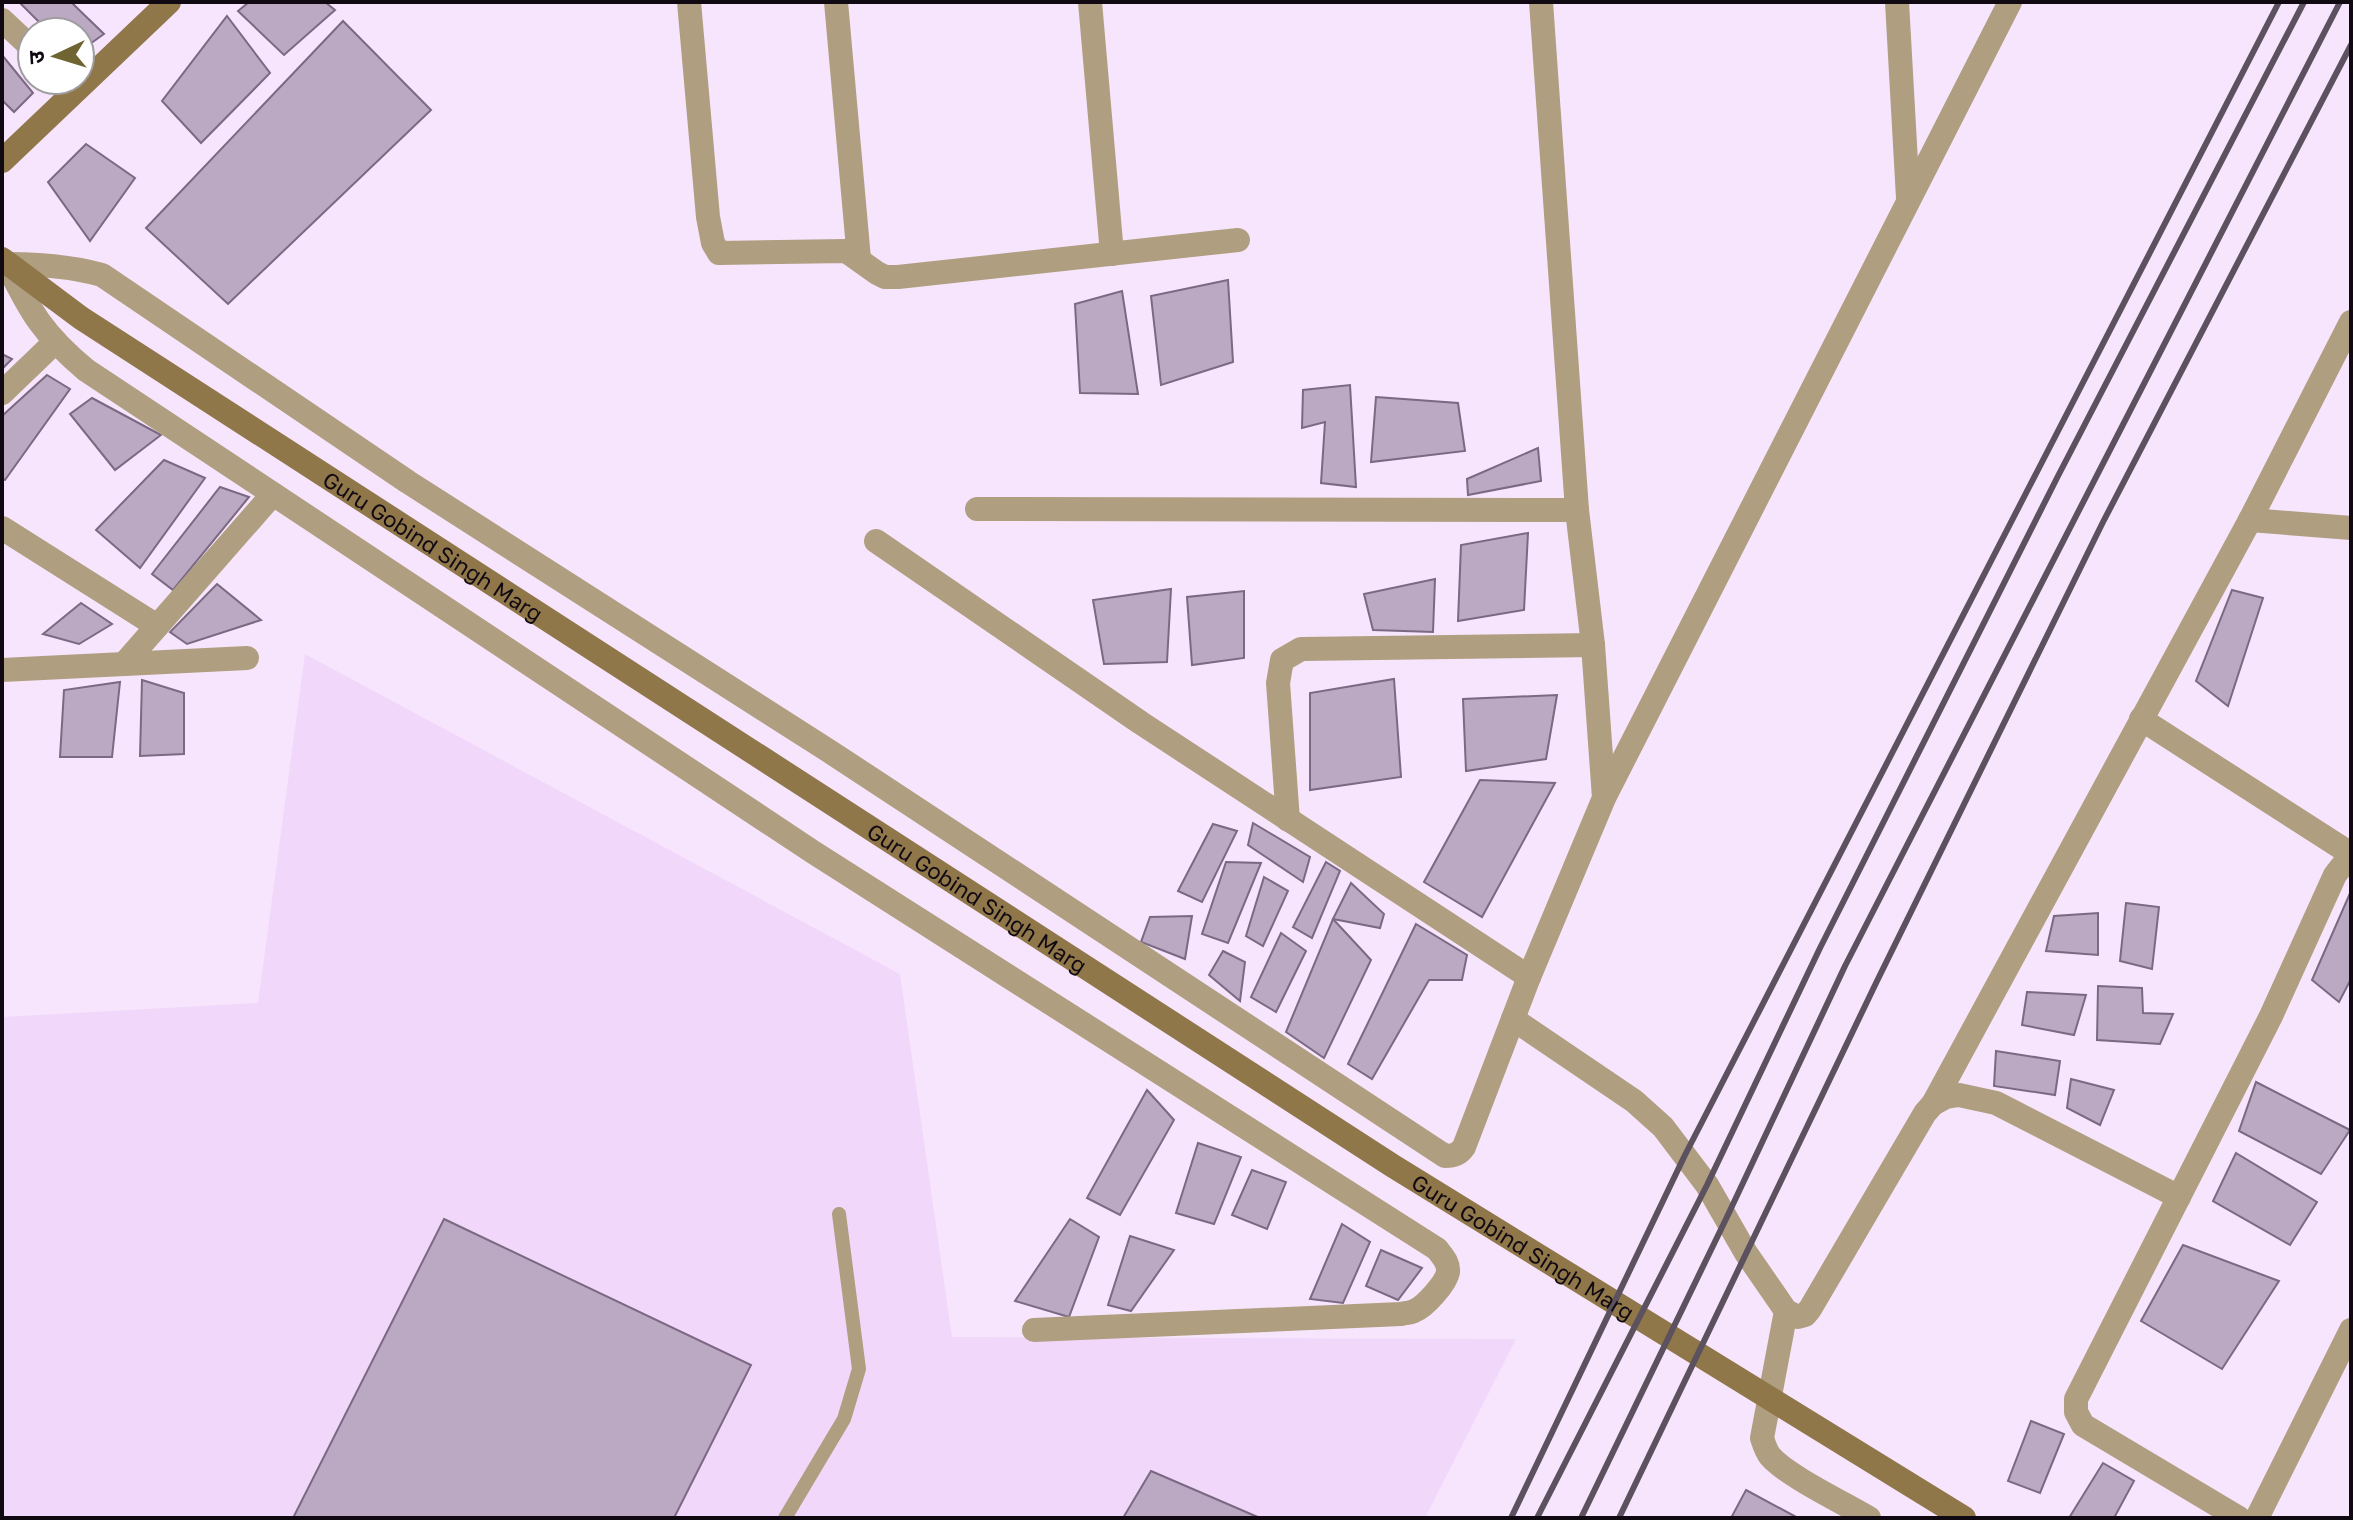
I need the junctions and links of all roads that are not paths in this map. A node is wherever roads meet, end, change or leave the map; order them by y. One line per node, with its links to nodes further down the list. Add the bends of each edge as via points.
1 (169, 2): 9 (street)
2 (668, 2): 8 (street)
3 (836, 2): 15 (street)
4 (1090, 2): 14 (street)
5 (1541, 2): 22 (street)
6 (1897, 2): 12 (street)
7 (2010, 2): 12 (street)
8 (690, 12): 15 (street, via 708,217 719,253 831,250)
9 (96, 64)
10 (62, 96): 11 (street)
11 (2, 161)
12 (1909, 201): 33 (street)
13 (1238, 240): 14 (street)
14 (1112, 254): 15 (street, via 898,277 885,277)
15 (859, 259)
16 (4, 262): 18 (street); 38 (street, via 73,267 102,275 408,482 1445,1156 1464,1147); 47 (street, Guru Gobind Singh Marg, via 81,318 1393,1166)
17 (2351, 322): 23 (street)
18 (54, 343): 19 (street); 20 (street, via 86,370)
19 (2, 393)
20 (273, 494): 27 (street); 43 (street, via 813,852 1437,1249 1448,1270 1424,1305 1401,1314)
21 (977, 509): 22 (street)
22 (1577, 510): 28 (street)
23 (2250, 520): 25 (street); 32 (street)
24 (2, 528): 27 (street)
25 (2351, 528)
26 (876, 541): 34 (street)
27 (157, 626): 30 (street)
28 (1593, 645): 33 (street); 34 (street, via 1301,649 1282,660 1278,683)
29 (247, 658): 30 (street)
30 (124, 664): 31 (street)
31 (2, 670)
32 (2141, 719): 35 (street); 39 (street)
33 (1604, 798): 37 (street)
34 (1288, 820): 37 (street)
35 (2351, 854)
36 (2351, 862): 40 (street, via 2335,875)
37 (1529, 977): 38 (street)
38 (1513, 1019): 42 (street, via 1634,1101 1663,1127 1707,1185)
39 (1933, 1104): 40 (street, via 1959,1095 1996,1103); 42 (street, via 1810,1309 1798,1317)
40 (2179, 1197): 48 (street, via 2076,1399 2076,1412 2083,1425)
41 (839, 1214): 45 (lane, via 859,1369 844,1419)
42 (1786, 1311): 46 (street, via 1762,1438 1765,1447 1785,1469)
43 (1034, 1330)
44 (2350, 1337): 49 (street)
45 (785, 1518)
46 (1869, 1518)
47 (1964, 1518)
48 (2239, 1518)
49 (2257, 1518)

